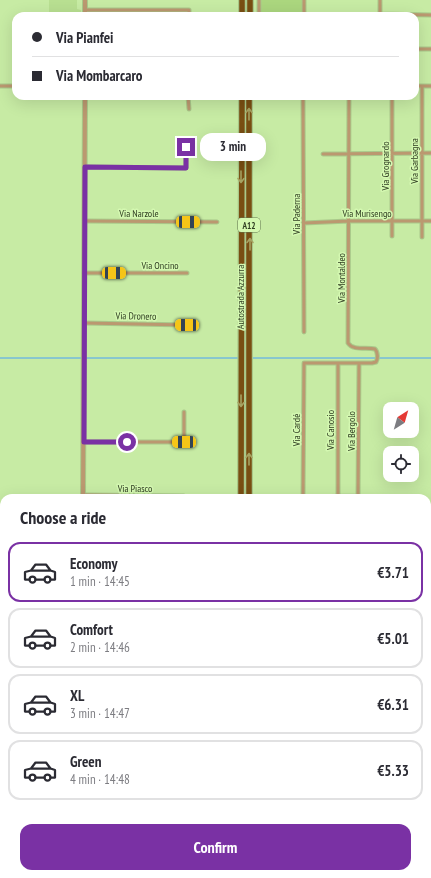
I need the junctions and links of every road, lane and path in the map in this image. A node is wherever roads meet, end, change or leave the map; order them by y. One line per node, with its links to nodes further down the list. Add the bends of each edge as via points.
1 (85, 0): 7 (street)
2 (242, 0): 9 (highway)
3 (250, 0): 10 (highway)
4 (259, 0): 11 (street)
5 (304, 0): 12 (street)
6 (380, 0): 13 (street)
7 (85, 10): 8 (street)
8 (189, 12)
9 (242, 12)
10 (250, 12)
11 (259, 12)
12 (304, 12)
13 (380, 12)
14 (419, 15): 15 (street)
15 (431, 15)
16 (419, 49): 17 (street)
17 (431, 49)
18 (0, 86): 19 (street)
19 (12, 86)
20 (422, 86): 21 (street); 35 (street, Via Garbagna)
21 (431, 86)
22 (85, 100): 36 (street)
23 (188, 100): 29 (street)
24 (242, 100): 57 (highway, Autostrada Azzurra / A12, one-way to 57)
25 (249, 100): 58 (highway, Autostrada Azzurra / A12, one-way to 25)
26 (303, 100): 43 (street, Via Paderna)
27 (349, 100): 31 (street, Via Montaldeo)
28 (392, 100): 34 (street, Via Grognardo)
29 (188, 109)
30 (186, 147): 36 (street, via 186,168)
31 (348, 153): 33 (street); 34 (street); 38 (street, Via Montaldeo)
32 (431, 153): 35 (street)
33 (323, 154)
34 (393, 154): 35 (street); 39 (street, Via Grognardo)
35 (422, 154): 40 (street, Via Garbagna)
36 (85, 167): 37 (street)
37 (85, 221): 42 (street, Via Narzole); 46 (street)
38 (349, 221): 39 (street, Via Murisengo); 43 (street, Via Murisengo); 53 (street, Via Montaldeo, via 348,343 354,348 375,348 378,359 375,363)
39 (393, 221): 40 (street, Via Murisengo); 44 (street, Via Grognardo)
40 (422, 221): 41 (street, Via Murisengo); 45 (street, Via Garbagna)
41 (431, 221)
42 (217, 222)
43 (304, 223): 50 (street, Via Paderna)
44 (392, 236)
45 (422, 237)
46 (84, 273): 47 (street, Via Oncino); 48 (street)
47 (187, 273)
48 (84, 323): 49 (street, Via Dronero); 55 (street)
49 (187, 325)
50 (304, 332)
51 (304, 363): 52 (street, Via Montaldeo); 59 (street, Via Cardé)
52 (338, 363): 53 (street, Via Montaldeo); 60 (street, Via Canosio)
53 (359, 363): 61 (street, Via Bergolo)
54 (184, 412): 55 (street, via 184,442)
55 (84, 442): 56 (street)
56 (83, 494)
57 (241, 494)
58 (249, 494)
59 (304, 494)
60 (338, 494)
61 (358, 494)

